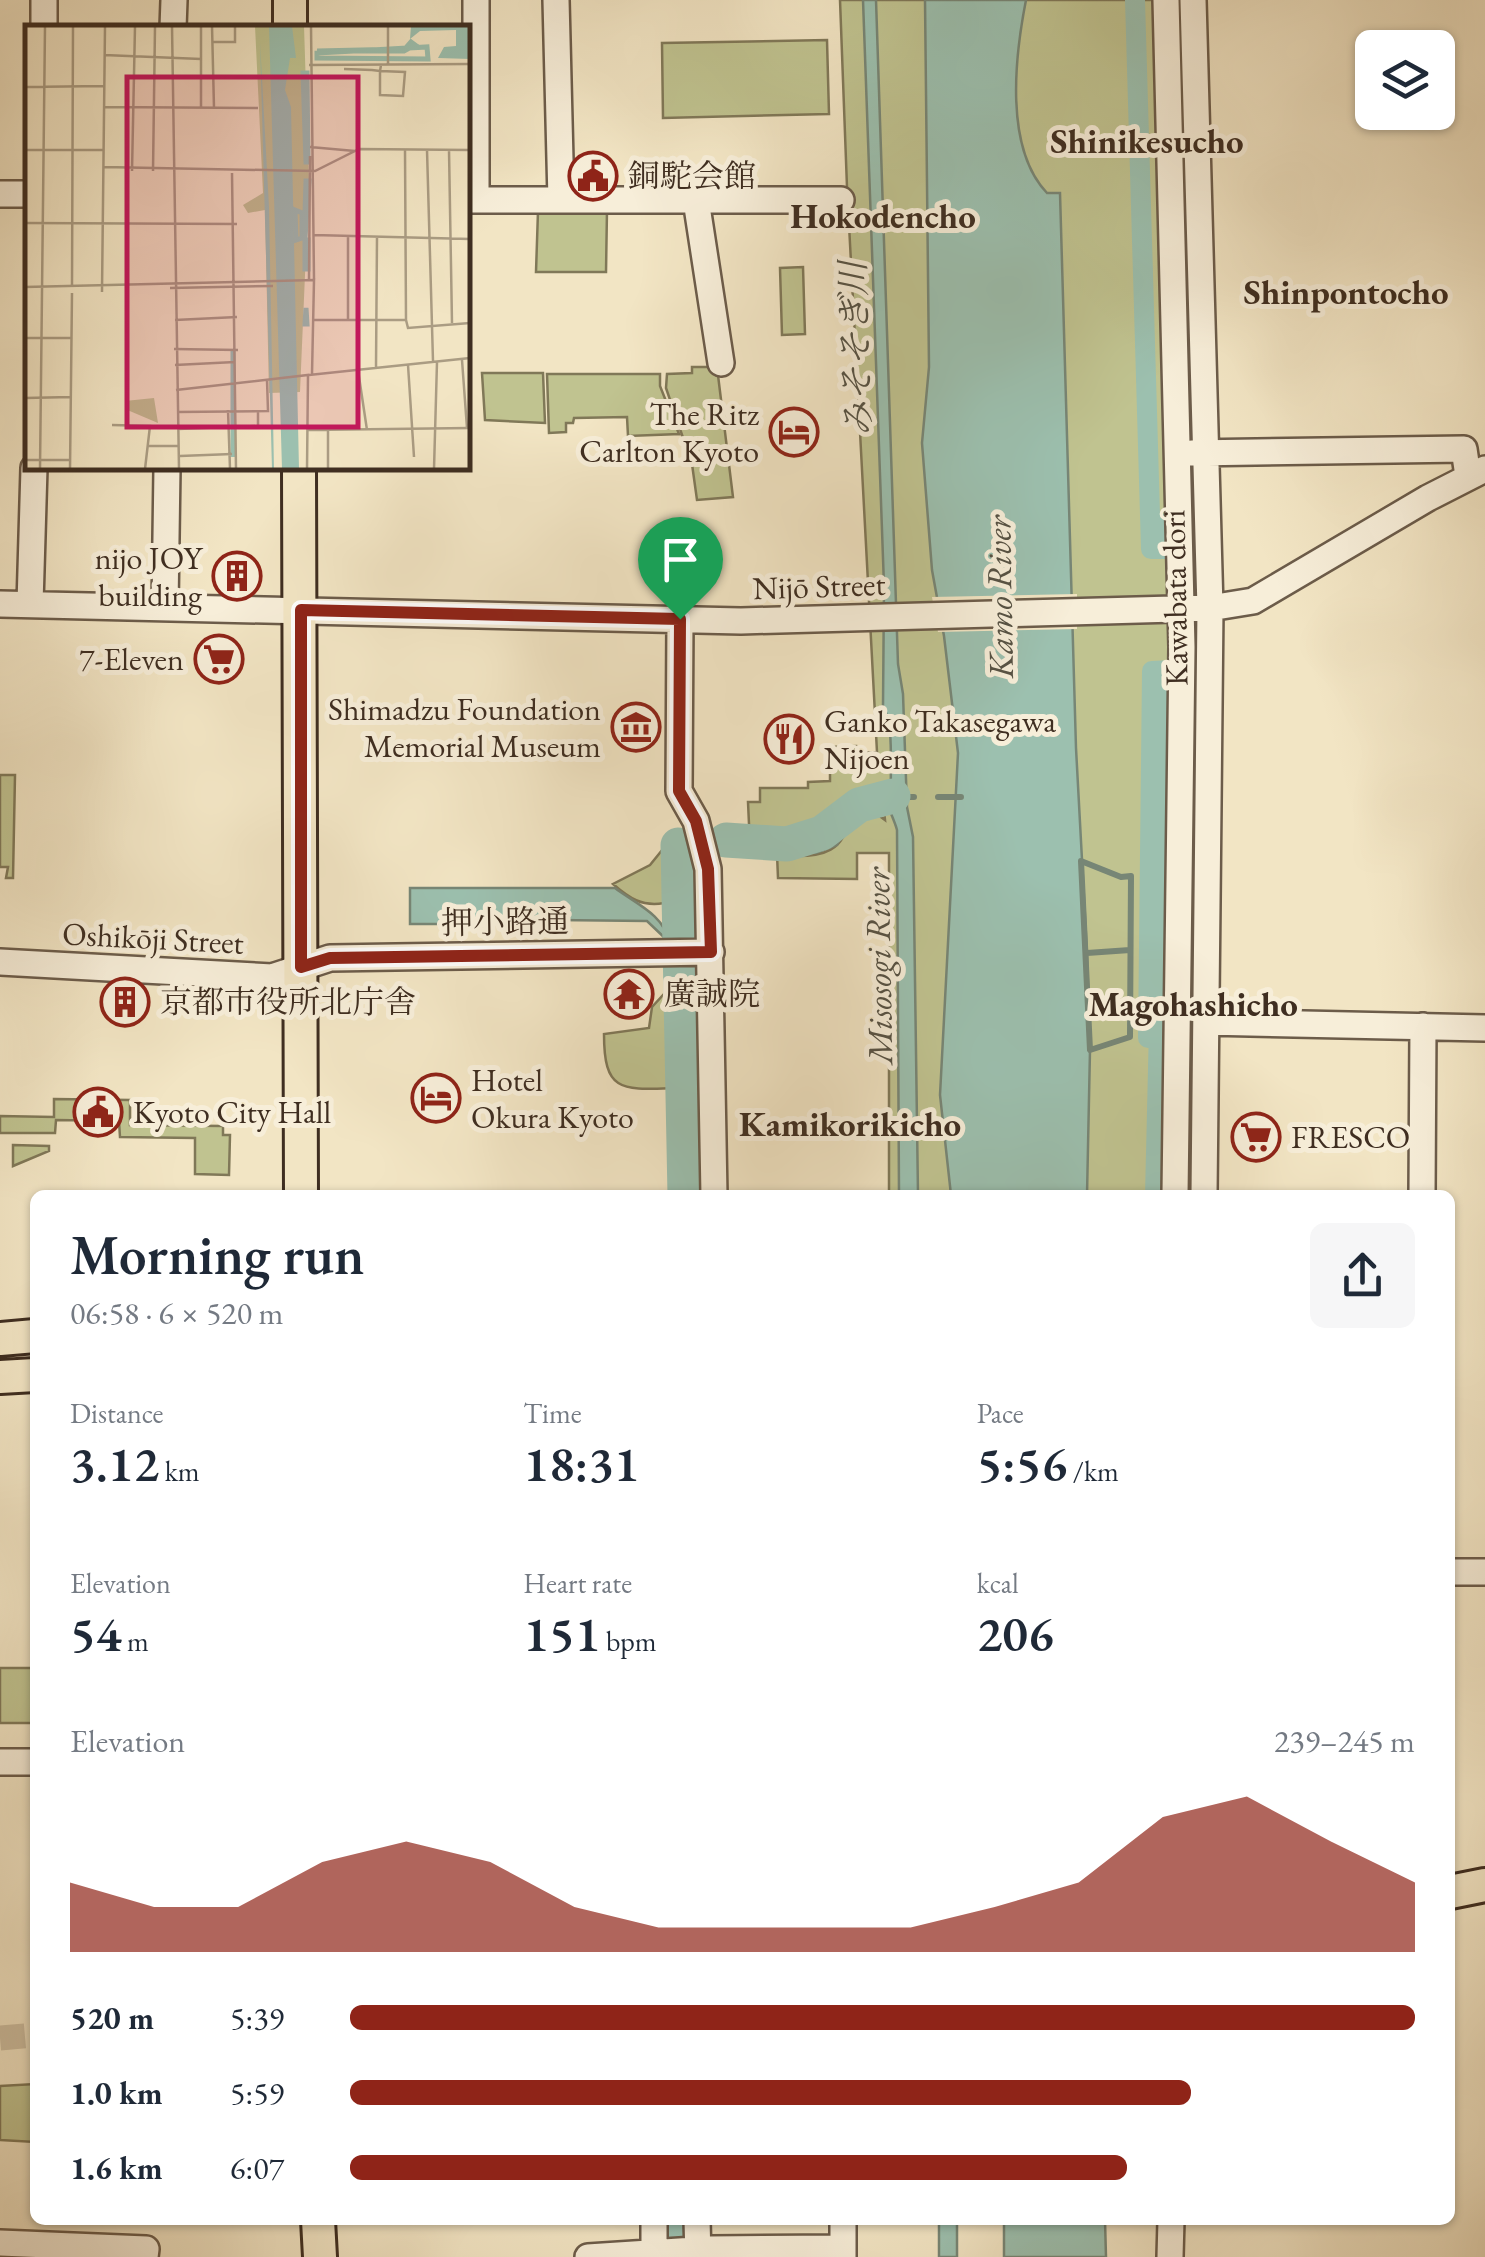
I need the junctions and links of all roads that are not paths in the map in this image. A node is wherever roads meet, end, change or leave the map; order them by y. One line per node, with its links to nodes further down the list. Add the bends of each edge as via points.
1 (476, 0): 5 (street)
2 (556, 0): 6 (street)
3 (1166, 0): 10 (street, Kawabata dori)
4 (1193, 0): 11 (street, Kawabata dori)
5 (472, 200): 6 (street)
6 (561, 200): 7 (street)
7 (696, 200): 8 (street); 9 (street)
8 (841, 200)
9 (722, 363)
10 (1178, 453): 11 (street); 20 (street, Kawabata dori)
11 (1205, 453): 15 (street, via 1464,449); 19 (street, Kawabata dori)
12 (34, 470): 17 (street)
13 (166, 470): 18 (street)
14 (300, 470): 21 (main road)
15 (1476, 473): 19 (street, Nijō Street, via 1253,601)
16 (0, 604): 17 (street, Nijō Street)
17 (30, 604): 18 (street, Nijō Street)
18 (165, 607): 21 (street, Nijō Street)
19 (1210, 608): 20 (street, Nijō Street); 26 (street, Kawabata dori)
20 (1181, 609): 22 (street, Nijō Street); 31 (street, Kawabata dori)
21 (301, 610): 22 (street, Nijō Street); 25 (main road)
22 (680, 619): 23 (street, via 679,791 696,821 708,869)
23 (691, 952): 25 (street, 押小路通, via 330,958); 30 (street)
24 (0, 962): 25 (street, Oshikōji Street, via 272,977)
25 (301, 967): 29 (main road)
26 (1206, 1022): 27 (street); 32 (street, Kawabata dori)
27 (1422, 1026): 28 (street); 33 (street)
28 (1485, 1028)
29 (301, 1190)
30 (714, 1190)
31 (1176, 1190)
32 (1204, 1190)
33 (1422, 1190)
34 (30, 1336): 35 (main road)
35 (0, 1338)
36 (30, 1375): 37 (main road)
37 (0, 1377)
38 (1455, 1572): 39 (street)
39 (1485, 1572)
40 (0, 1762): 41 (street)
41 (30, 1762)
42 (1485, 1885): 43 (main road)
43 (1455, 1891)
44 (318, 2225): 54 (main road)
45 (657, 2225): 52 (street)
46 (694, 2225): 52 (street)
47 (843, 2225): 51 (street)
48 (1171, 2225): 56 (street)
49 (1186, 2225): 57 (street)
50 (0, 2244): 53 (street, via 146,2249)
51 (844, 2253): 52 (street)
52 (675, 2254): 55 (street)
53 (145, 2257)
54 (320, 2257)
55 (588, 2257)
56 (1170, 2257)
57 (1186, 2257)

